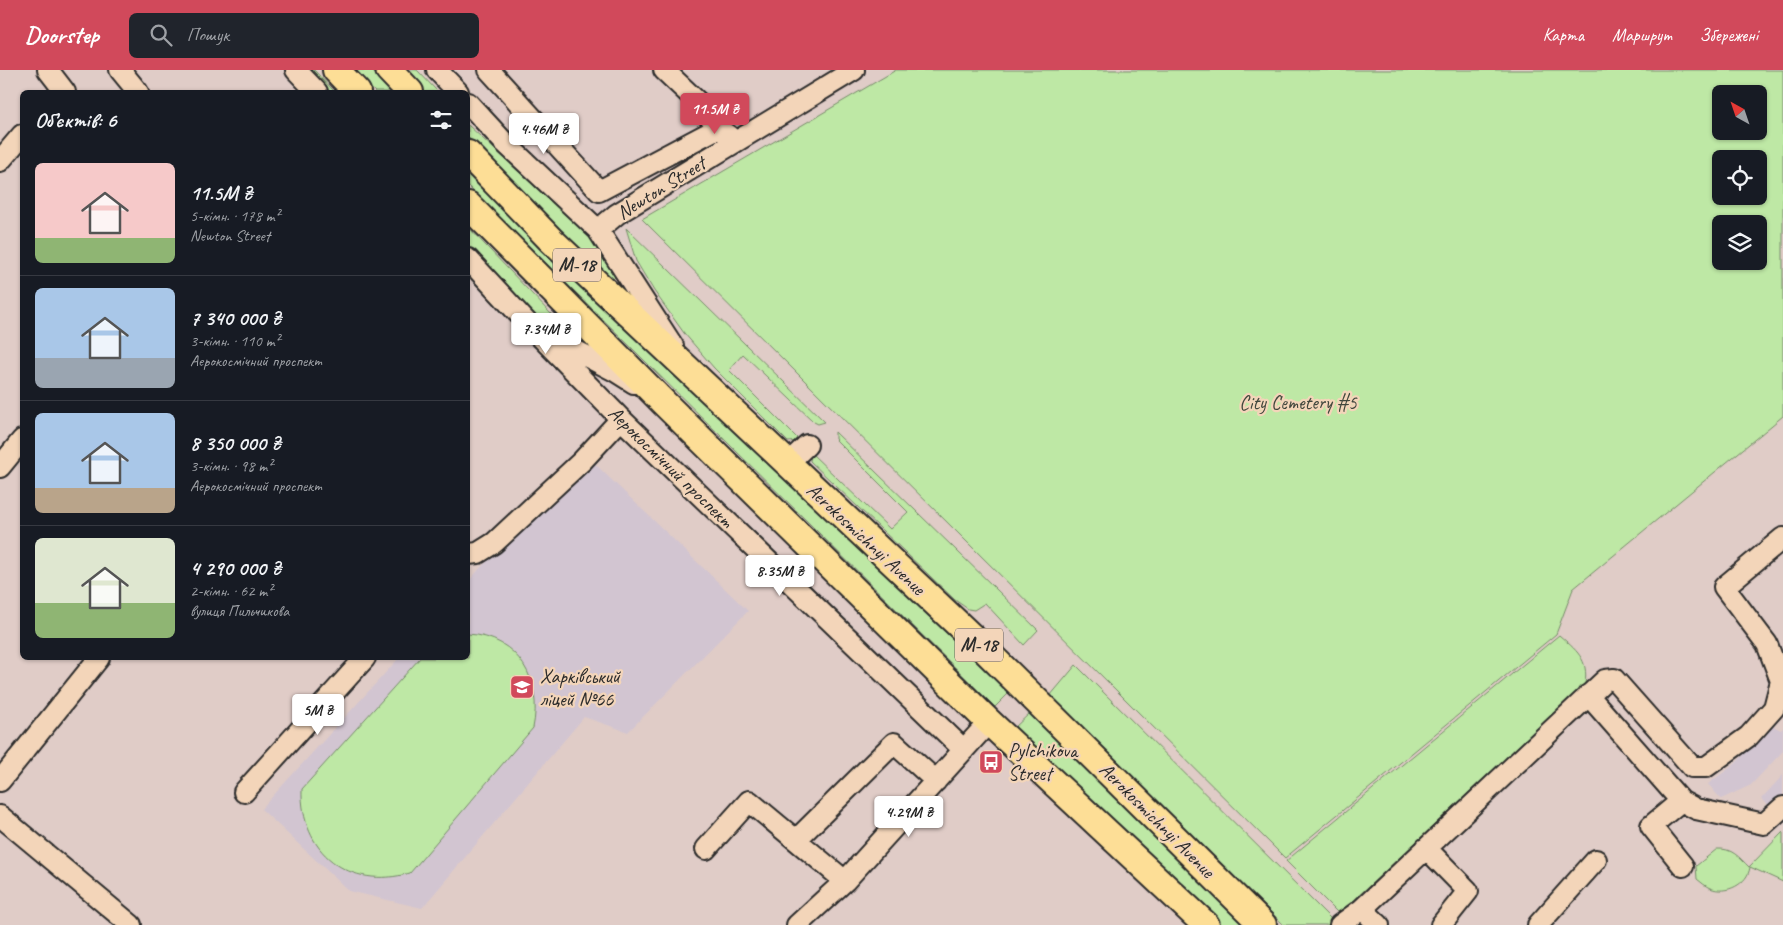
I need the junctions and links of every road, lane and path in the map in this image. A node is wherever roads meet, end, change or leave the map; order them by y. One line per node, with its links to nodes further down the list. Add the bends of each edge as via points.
1 (48, 70): 10 (street)
2 (120, 70): 11 (street)
3 (296, 70): 12 (street)
4 (336, 70): 13 (main road)
5 (389, 70): 14 (main road)
6 (437, 70): 15 (street)
7 (489, 70): 17 (street, via 599,191)
8 (664, 70): 17 (street, via 702,106)
9 (854, 70): 19 (street, Newton Street)
10 (61, 90)
11 (136, 90)
12 (315, 90)
13 (355, 90)
14 (408, 90)
15 (456, 90)
16 (470, 105): 23 (street, via 503,141)
17 (718, 128): 19 (street)
18 (20, 137): 21 (street)
19 (736, 142): 23 (street, Newton Street, via 617,214)
20 (470, 156): 26 (main road, Aerokosmichnyi Avenue / М-18, via 551,240)
21 (0, 161)
22 (470, 207): 27 (main road, Aerokosmichnyi Avenue / М-18)
23 (598, 230): 26 (street)
24 (470, 265): 25 (street, Аерокосмічний проспект)
25 (532, 328): 27 (street, Аерокосмічний проспект, via 615,371); 28 (street, Аерокосмічний проспект)
26 (689, 372): 31 (main road, Aerokosmichnyi Avenue / М-18)
27 (664, 403): 38 (main road, Aerokosmichnyi Avenue / М-18)
28 (621, 419): 34 (street, via 582,461 494,543 478,553); 39 (street, Аерокосмічний проспект)
29 (20, 442): 32 (street)
30 (807, 445): 31 (street)
31 (787, 464): 56 (main road, Aerokosmichnyi Avenue / М-18, via 977,642)
32 (0, 467)
33 (1783, 538): 37 (street, via 1724,587 1767,644 1782,680 1774,708 1736,746 1706,768 1692,766 1614,679 1605,680)
34 (470, 554)
35 (97, 660): 41 (street)
36 (363, 660): 42 (street)
37 (1588, 695): 43 (street); 47 (street)
38 (989, 722): 39 (street); 55 (main road, Aerokosmichnyi Avenue / М-18)
39 (964, 750): 40 (street)
40 (936, 781): 46 (street, via 894,743); 51 (street)
41 (0, 782)
42 (244, 792)
43 (1681, 801): 44 (street, via 1696,809 1764,824); 50 (street, via 1651,826)
44 (1783, 807)
45 (0, 816): 54 (street)
46 (796, 840): 48 (street, via 749,801); 51 (street)
47 (1426, 848): 52 (street); 59 (street, via 1468,891)
48 (706, 849)
49 (1596, 860): 60 (street)
50 (1683, 866)
51 (845, 881): 53 (street)
52 (1362, 909): 57 (street); 58 (street)
53 (804, 923)
54 (132, 925)
55 (1206, 925)
56 (1263, 925)
57 (1340, 925)
58 (1379, 925)
59 (1441, 925)
60 (1538, 925)

